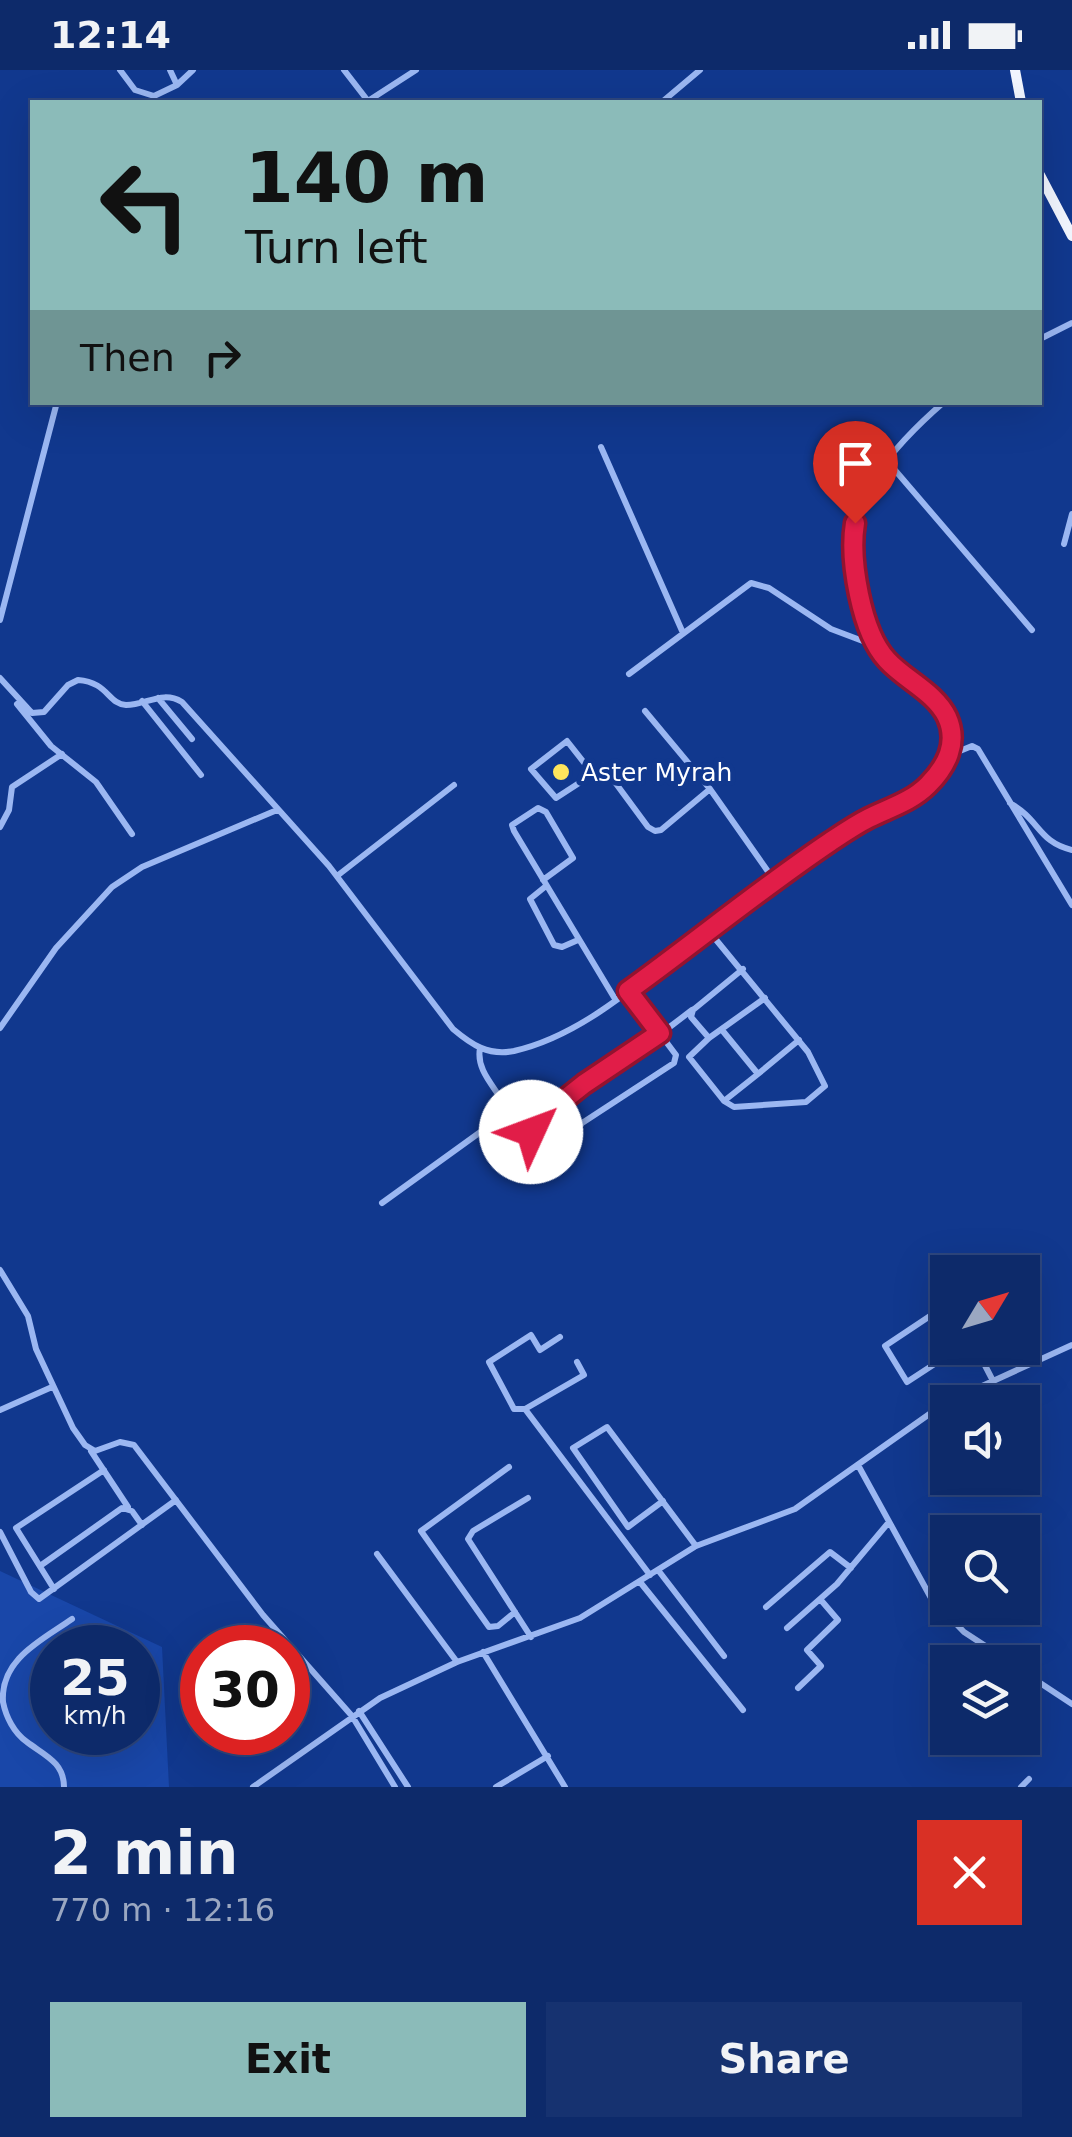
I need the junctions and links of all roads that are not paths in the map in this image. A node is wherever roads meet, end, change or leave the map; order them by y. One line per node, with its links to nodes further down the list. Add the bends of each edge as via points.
1 (120, 70): 9 (street, via 135,90)
2 (170, 70): 8 (street)
3 (194, 70): 8 (street)
4 (344, 70): 10 (street)
5 (416, 70): 11 (street)
6 (700, 70): 12 (street)
7 (1015, 70): 13 (highway)
8 (176, 85): 9 (street)
9 (154, 99)
10 (366, 100)
11 (371, 100)
12 (664, 100)
13 (1020, 100)
14 (1042, 179): 15 (highway)
15 (1072, 236)
16 (1072, 323): 17 (street)
17 (1042, 338)
18 (56, 405): 24 (street)
19 (941, 405): 21 (street)
20 (601, 446): 26 (street)
21 (888, 462): 25 (street); 27 (street, via 864,494 851,547)
22 (1072, 514): 23 (street)
23 (1064, 544)
24 (0, 620)
25 (1032, 630)
26 (683, 633): 27 (street, via 744,586 758,583 832,630); 28 (street)
27 (878, 646): 37 (street, via 946,717)
28 (628, 674)
29 (0, 681): 33 (street, via 27,710); 34 (street)
30 (158, 698): 31 (street); 35 (street); 45 (street, via 182,702)
31 (142, 701): 33 (street, via 118,703 104,687 78,680); 39 (street)
32 (645, 711): 41 (street)
33 (40, 714): 34 (street)
34 (31, 723): 36 (street)
35 (192, 740)
36 (62, 754): 43 (street, via 12,787); 47 (street, via 96,782)
37 (950, 754): 44 (street, via 975,746); 50 (street, via 915,796)
38 (592, 774): 38 (street, via 567,741 531,769 556,798); 41 (street, via 603,766 655,831)
39 (201, 775)
40 (454, 785): 49 (street)
41 (710, 789): 50 (street)
42 (0, 800): 43 (street)
43 (10, 801): 46 (street)
44 (1009, 802): 48 (street, via 1052,845); 52 (street)
45 (277, 810): 49 (street); 60 (street, via 112,886 56,948)
46 (0, 828)
47 (132, 834)
48 (1072, 850)
49 (338, 876): 65 (street, via 453,1029)
50 (774, 880): 53 (street)
51 (545, 883): 51 (street, via 512,825 538,808 573,858); 54 (street); 54 (street, via 530,899 554,946)
52 (1072, 905)
53 (708, 930): 55 (street); 56 (street)
54 (578, 940): 58 (street)
55 (743, 970): 57 (street); 59 (street)
56 (628, 991): 58 (street); 62 (street)
57 (766, 998): 61 (street); 64 (street)
58 (615, 1000): 65 (street, via 546,1040 513,1051)
59 (692, 1010): 62 (street); 63 (street)
60 (0, 1028)
61 (722, 1030): 63 (street); 66 (street)
62 (663, 1031): 62 (street, via 535,1123 531,1132 540,1144 550,1144 670,1066 676,1055)
63 (709, 1038): 67 (street, via 689,1057)
64 (799, 1040): 66 (street); 67 (street, via 825,1086 806,1102 734,1107)
65 (480, 1048): 68 (street, via 478,1064 511,1115 511,1131 496,1120)
66 (758, 1074): 67 (street)
67 (724, 1101)
68 (382, 1203)
69 (0, 1270): 77 (street, via 28,1316)
70 (930, 1316): 74 (street, via 884,1346 907,1382)
71 (560, 1337): 78 (street, via 540,1350 530,1335 489,1362 514,1409)
72 (1072, 1345): 76 (street)
73 (576, 1362): 78 (street, via 584,1375)
74 (933, 1365)
75 (984, 1365): 76 (street)
76 (992, 1380): 81 (street, via 945,1403)
77 (52, 1387): 79 (street); 80 (street)
78 (525, 1409): 95 (street)
79 (0, 1410)
80 (90, 1449): 83 (street); 85 (street, via 132,1443)
81 (858, 1465): 88 (street); 91 (street, via 784,1514)
82 (509, 1467): 100 (street, via 421,1531 489,1627)
83 (104, 1470): 87 (street); 93 (street, via 18,1524)
84 (528, 1498): 100 (street, via 468,1539)
85 (176, 1500): 89 (street); 112 (street, via 264,1615)
86 (663, 1501): 86 (street, via 607,1426 573,1448 628,1527); 91 (street)
87 (129, 1508): 89 (street); 93 (street)
88 (889, 1522): 94 (street); 104 (street, via 941,1610)
89 (142, 1525): 97 (street)
90 (0, 1532): 97 (street, via 34,1596)
91 (696, 1546): 95 (street)
92 (377, 1554): 107 (street)
93 (40, 1566): 97 (street)
94 (851, 1568): 98 (street); 99 (street, via 830,1552)
95 (654, 1573): 96 (street); 106 (street)
96 (640, 1582): 103 (street, via 580,1618); 111 (street)
97 (54, 1589)
98 (820, 1598): 102 (street); 109 (street, via 838,1620 807,1650 821,1666)
99 (766, 1606)
100 (514, 1612): 103 (street)
101 (72, 1618): 115 (street, via 12,1661 2,1694 13,1727 52,1759)
102 (786, 1628)
103 (531, 1637): 105 (street)
104 (984, 1645)
105 (483, 1652): 107 (street); 113 (street)
106 (724, 1656)
107 (457, 1662): 112 (street)
108 (1040, 1683): 110 (street)
109 (798, 1688)
110 (1072, 1704)
111 (742, 1710)
112 (356, 1713): 116 (street); 117 (street); 118 (street)
113 (548, 1756): 119 (street); 120 (street)
114 (1029, 1779): 121 (street)
115 (64, 1787)
116 (253, 1787)
117 (395, 1787)
118 (408, 1787)
119 (496, 1787)
120 (565, 1787)
121 (1021, 1787)

